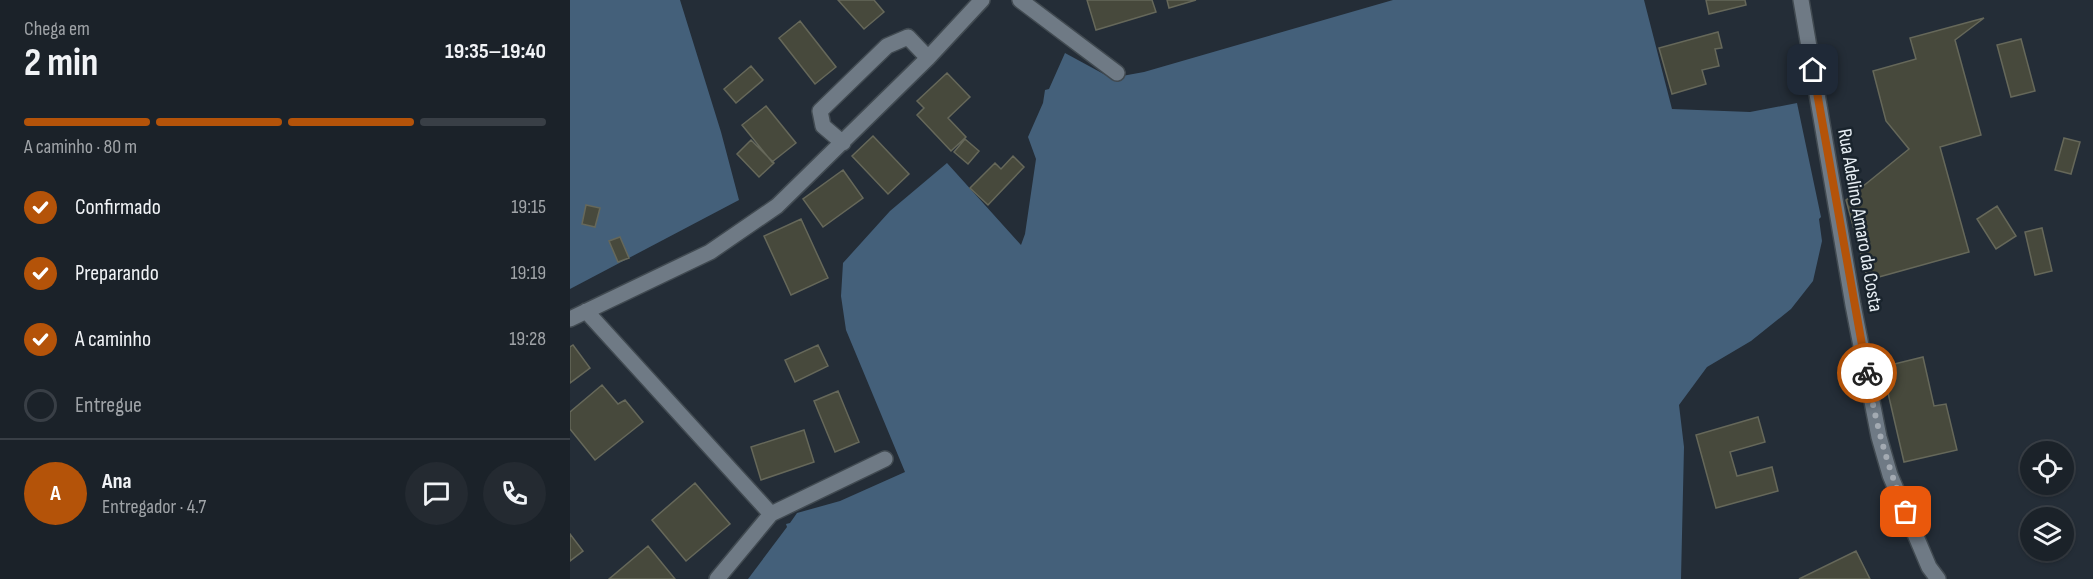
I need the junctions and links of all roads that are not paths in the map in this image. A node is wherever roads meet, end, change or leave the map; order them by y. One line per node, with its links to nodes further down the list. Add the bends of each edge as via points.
1 (982, 0): 4 (street)
2 (1020, 0): 5 (street)
3 (1801, 0): 12 (street, Rua Adelino Amaro da Costa, via 1879,437 1890,475 1929,567)
4 (928, 58): 6 (street); 6 (street, via 908,37 887,46 820,111 823,126)
5 (1117, 73)
6 (843, 143): 7 (street, via 777,207 710,252)
7 (586, 311): 8 (street); 10 (street)
8 (570, 319)
9 (885, 459): 10 (street)
10 (771, 514): 11 (street)
11 (717, 579)
12 (1938, 579)

